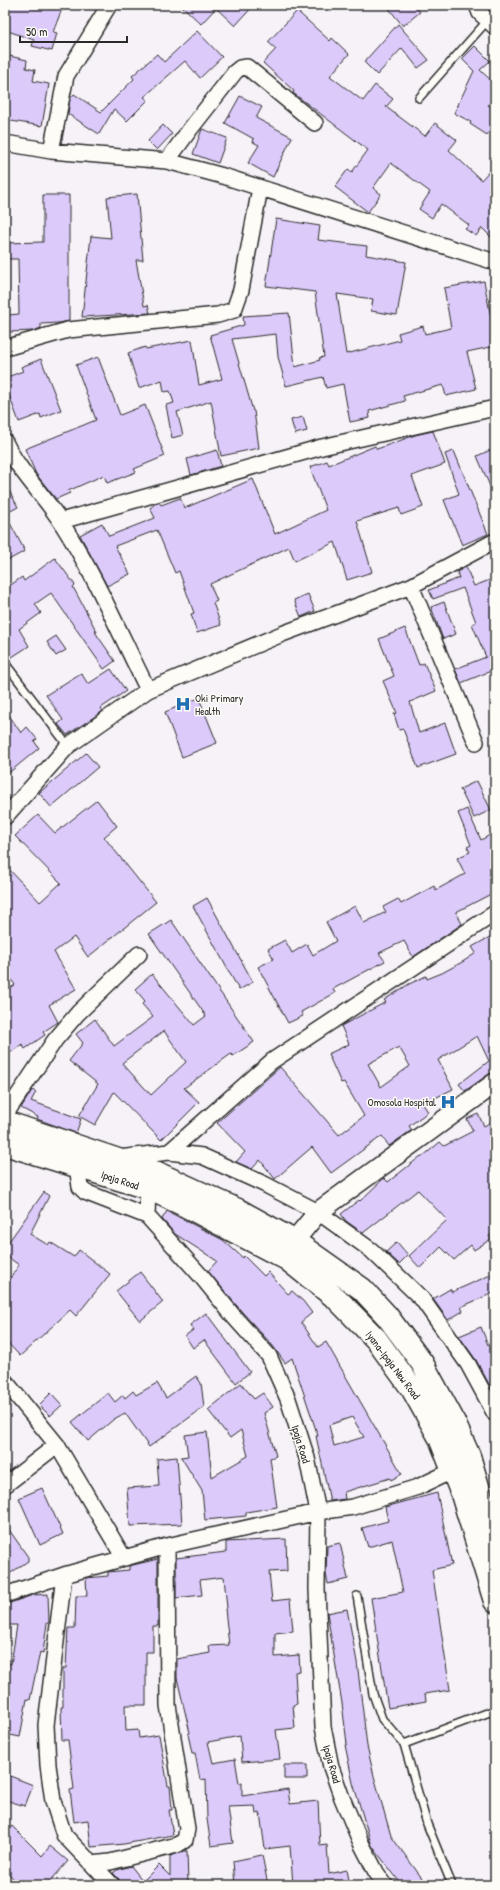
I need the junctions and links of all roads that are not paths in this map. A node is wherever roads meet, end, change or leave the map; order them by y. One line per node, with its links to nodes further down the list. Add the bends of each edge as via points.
1 (109, 5): 7 (street, via 66,76)
2 (478, 5): 3 (street, via 480,13)
3 (492, 24): 4 (lane)
4 (419, 98)
5 (315, 123): 8 (street, via 248,67 240,68 190,128)
6 (5, 143): 7 (street)
7 (51, 151): 8 (street)
8 (168, 161): 9 (street)
9 (260, 188): 10 (street); 11 (street, via 241,290 234,310 218,315 68,330)
10 (495, 262)
11 (5, 348)
12 (495, 408): 14 (street, via 322,447)
13 (6, 447): 14 (street)
14 (61, 521): 18 (street)
15 (495, 541): 16 (street)
16 (411, 586): 18 (street, via 282,634); 19 (street)
17 (5, 663): 20 (lane)
18 (148, 690): 20 (street)
19 (476, 742)
20 (68, 746): 21 (street)
21 (5, 817)
22 (495, 913): 28 (street, via 272,1061)
23 (139, 954): 25 (street, via 78,1013)
24 (495, 1083): 32 (street)
25 (5, 1115)
26 (5, 1122): 29 (main road, Ipaja Road)
27 (5, 1144): 30 (main road, Ipaja Road)
28 (169, 1152): 29 (street); 32 (street, via 202,1156)
29 (110, 1158): 31 (main road, Ipaja Road)
30 (77, 1166): 31 (main road, Ipaja Road); 33 (street, via 80,1187 85,1192)
31 (152, 1181): 33 (street, Ipaja Road); 34 (main road, Iyana-Ipaja New Road, via 238,1210); 38 (main road, Iyana-Ipaja New Road, via 182,1204 287,1259 337,1299 376,1339 413,1390 440,1438)
32 (318, 1212): 34 (street); 36 (street, via 371,1250 422,1299 468,1364)
33 (147, 1216): 40 (street, Ipaja Road, via 269,1356 288,1399 307,1458)
34 (294, 1241): 41 (main road, Iyana-Ipaja New Road, via 362,1289 387,1316 422,1363 469,1456)
35 (5, 1381): 37 (street)
36 (495, 1414)
37 (56, 1445): 39 (street); 43 (street)
38 (454, 1470): 40 (street, via 418,1487 353,1507); 47 (main road, Iyana-Ipaja New Road)
39 (5, 1485)
40 (318, 1512): 42 (street); 52 (street, Ipaja Road, via 317,1589 323,1727 331,1766 342,1798 361,1844)
41 (493, 1529)
42 (167, 1546): 43 (street); 50 (street, via 168,1704 187,1829 185,1840 177,1845)
43 (124, 1558): 44 (street)
44 (64, 1575): 45 (street); 50 (street, via 46,1725 48,1764 53,1801 64,1835)
45 (5, 1596)
46 (357, 1596): 49 (lane, via 373,1694 382,1719)
47 (495, 1601)
48 (495, 1710): 49 (lane)
49 (404, 1744): 53 (lane, via 427,1824)
50 (92, 1864): 51 (street)
51 (112, 1885)
52 (385, 1885)
53 (452, 1885)

